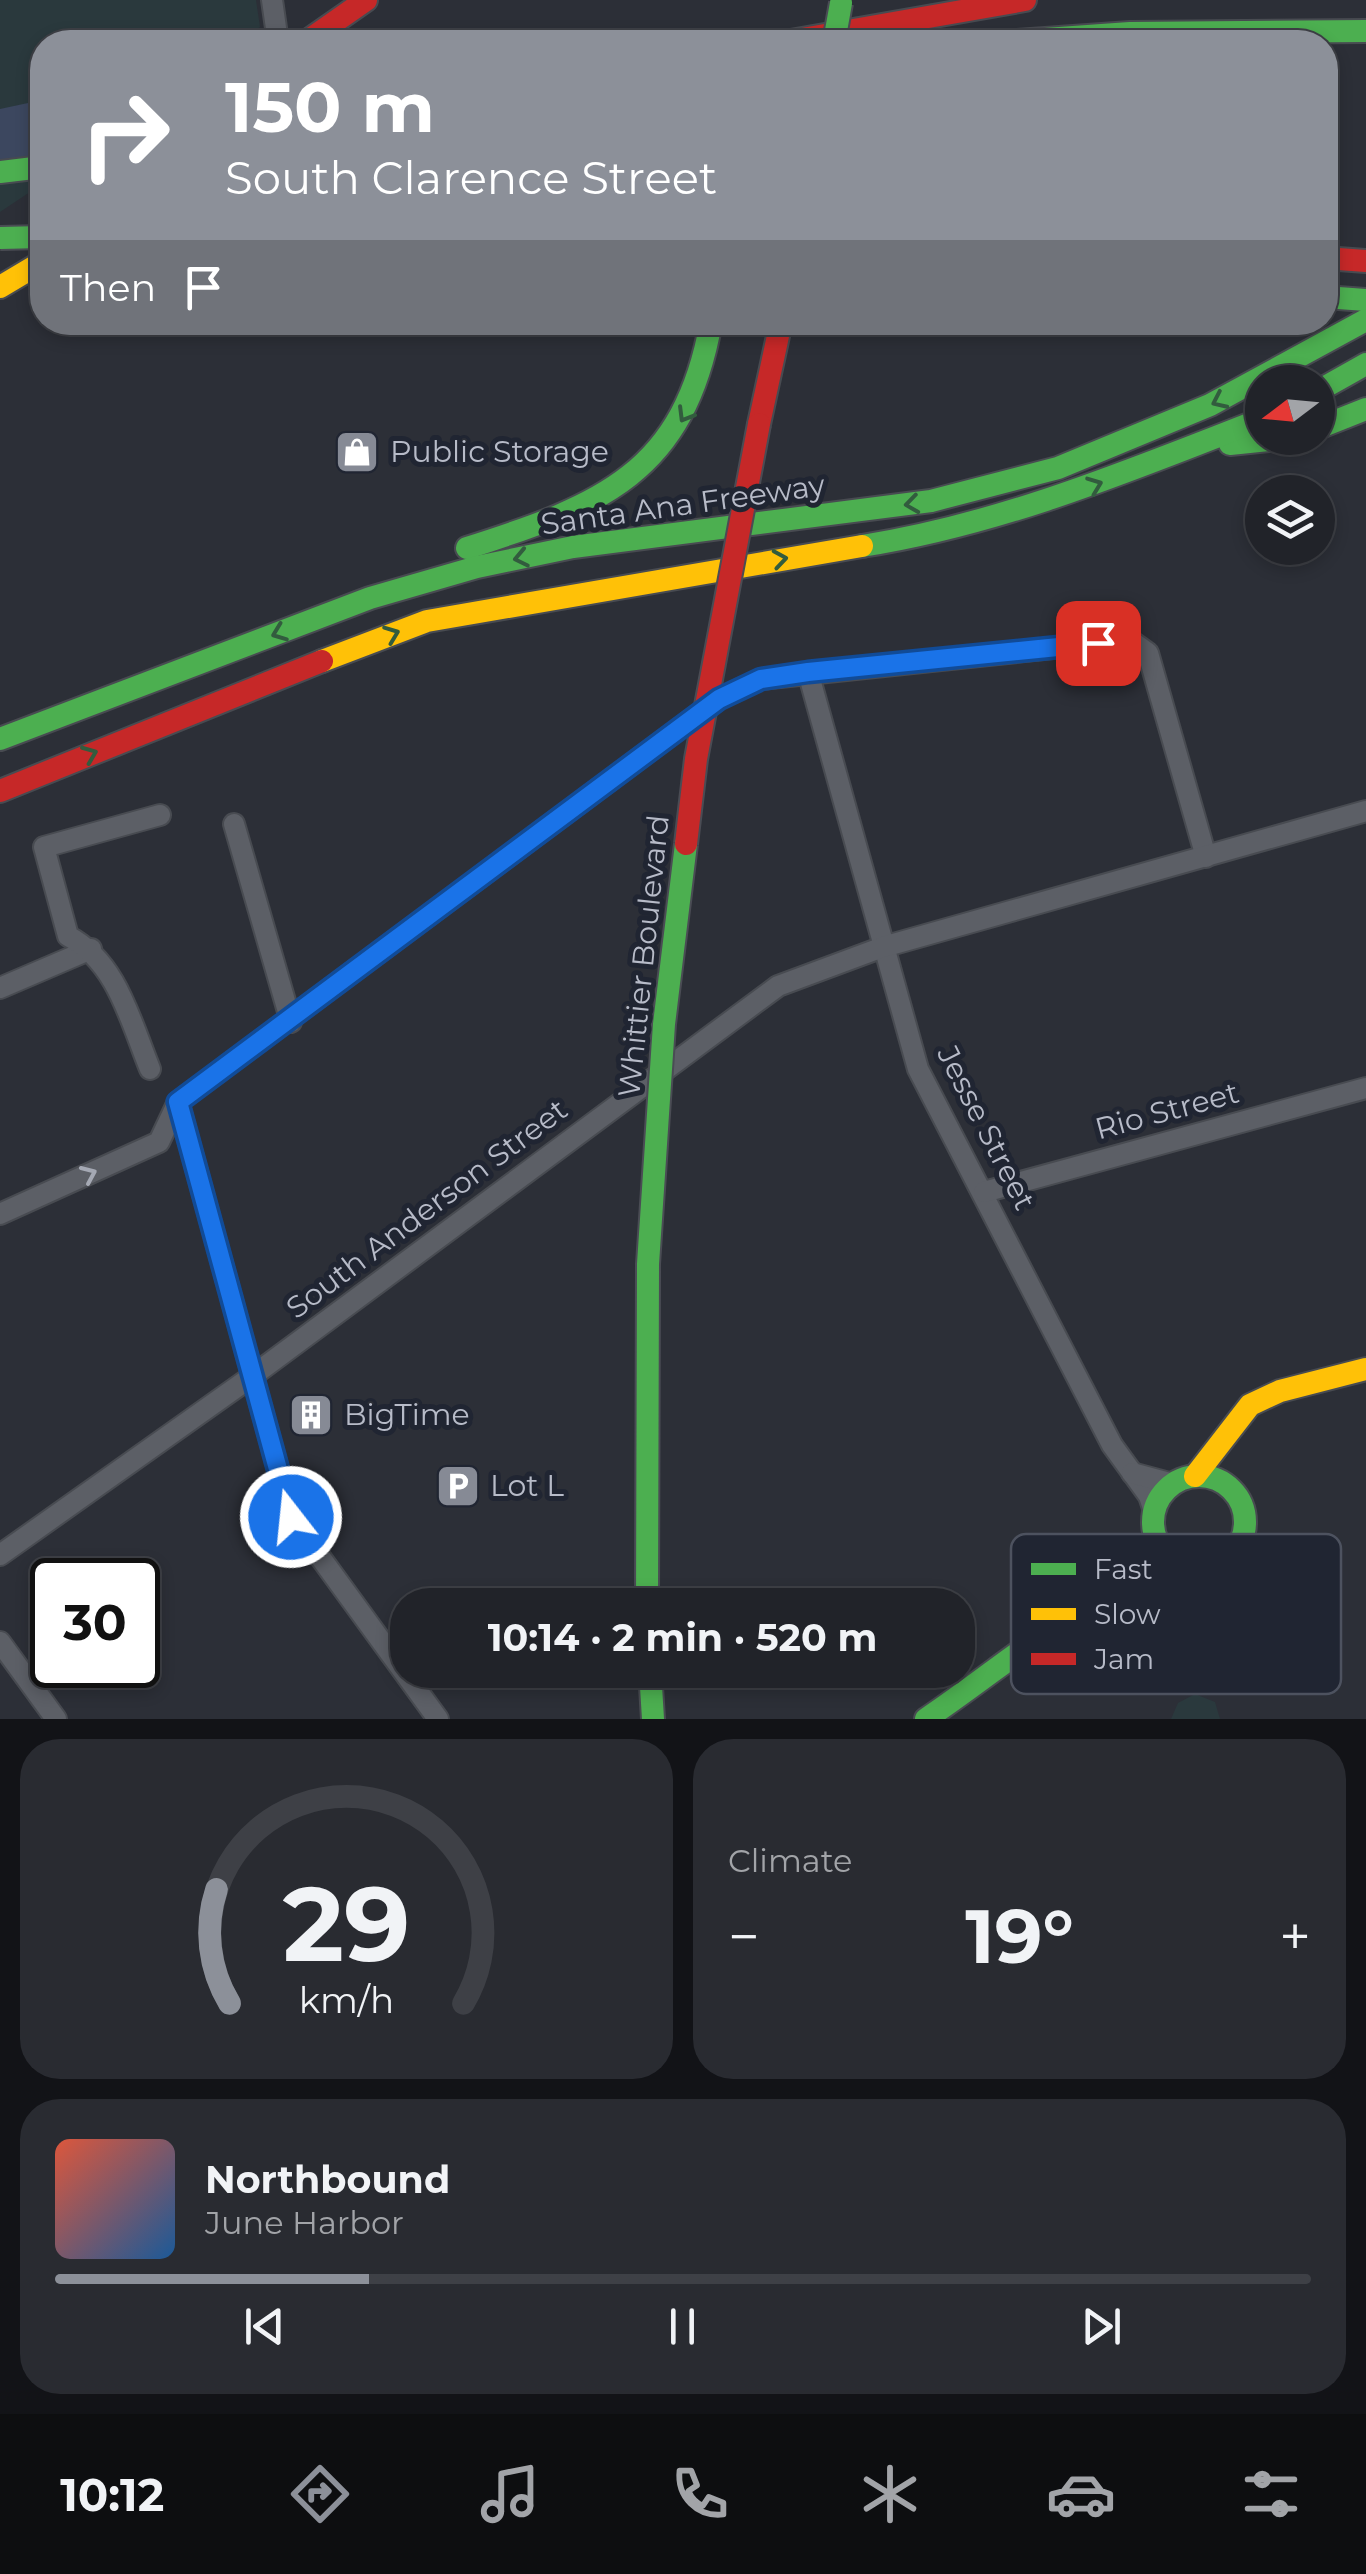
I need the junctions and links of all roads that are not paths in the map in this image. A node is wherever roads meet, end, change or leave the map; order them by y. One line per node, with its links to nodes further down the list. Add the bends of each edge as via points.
1 (272, 0): 5 (street)
2 (366, 0): 6 (main road)
3 (1025, 0): 8 (main road)
4 (842, 2): 7 (main road, bridge)
5 (276, 30)
6 (323, 30)
7 (836, 30)
8 (854, 30)
9 (1338, 31): 10 (main road)
10 (1366, 32)
11 (30, 168): 12 (main road)
12 (0, 172)
13 (30, 229): 15 (main road)
14 (30, 238): 15 (main road, bridge)
15 (0, 241)
16 (1338, 259): 17 (main road)
17 (1366, 261)
18 (30, 269): 19 (main road)
19 (0, 287)
20 (1338, 297): 21 (main road)
21 (1366, 300)
22 (1366, 320): 32 (main road, Santa Ana Freeway, one-way to 32, via 1195,412 1058,468 988,488 573,547)
23 (709, 335): 32 (main road, one-way to 32, via 702,379 681,423 617,488 558,519 413,564)
24 (778, 335): 60 (main road, Whittier Boulevard, bridge, via 696,759 664,1024 648,1264)
25 (1366, 364): 26 (main road)
26 (1335, 381)
27 (1366, 408): 28 (main road)
28 (1335, 421)
29 (1245, 426): 31 (main road)
30 (1245, 442): 31 (main road)
31 (1189, 448): 35 (main road, one-way to 31, via 427,621 909,539 1050,502)
32 (370, 598): 34 (main road, Santa Ana Freeway, one-way to 34)
33 (808, 672): 39 (street, via 1130,640 1142,645); 40 (street, Jesse Street); 43 (street, via 761,679 719,699)
34 (0, 740)
35 (0, 791)
36 (1366, 811): 39 (street, South Anderson Street)
37 (160, 815): 41 (street, via 44,847 68,936)
38 (234, 824): 43 (street)
39 (1206, 857): 40 (street, South Anderson Street)
40 (883, 947): 47 (street, Jesse Street, via 918,1069); 50 (street, South Anderson Street, via 778,986)
41 (91, 948): 42 (street); 44 (street, via 108,969)
42 (0, 988)
43 (290, 1022): 46 (street)
44 (150, 1069)
45 (1366, 1088): 47 (street, Rio Street)
46 (178, 1102): 48 (street, one-way to 46, via 158,1142); 50 (street)
47 (984, 1192): 52 (street, Jesse Street)
48 (0, 1214)
49 (1366, 1369): 51 (main road, via 1258,1400 1242,1410)
50 (250, 1378): 59 (street, South Anderson Street); 65 (street, via 291,1517)
51 (1227, 1436): 53 (main road); 54 (main road)
52 (1132, 1473): 53 (street); 55 (street, Jesse Street, via 1150,1496)
53 (1184, 1480): 54 (main road, via 1214,1478); 55 (main road)
54 (1230, 1489): 58 (main road, via 1244,1511)
55 (1154, 1520): 56 (main road); 57 (main road)
56 (1149, 1534)
57 (1159, 1534)
58 (1242, 1534)
59 (0, 1556)
60 (647, 1588)
61 (0, 1642): 64 (street)
62 (1011, 1658): 67 (main road)
63 (651, 1688): 66 (main road)
64 (56, 1719)
65 (438, 1719)
66 (652, 1719)
67 (926, 1719)

